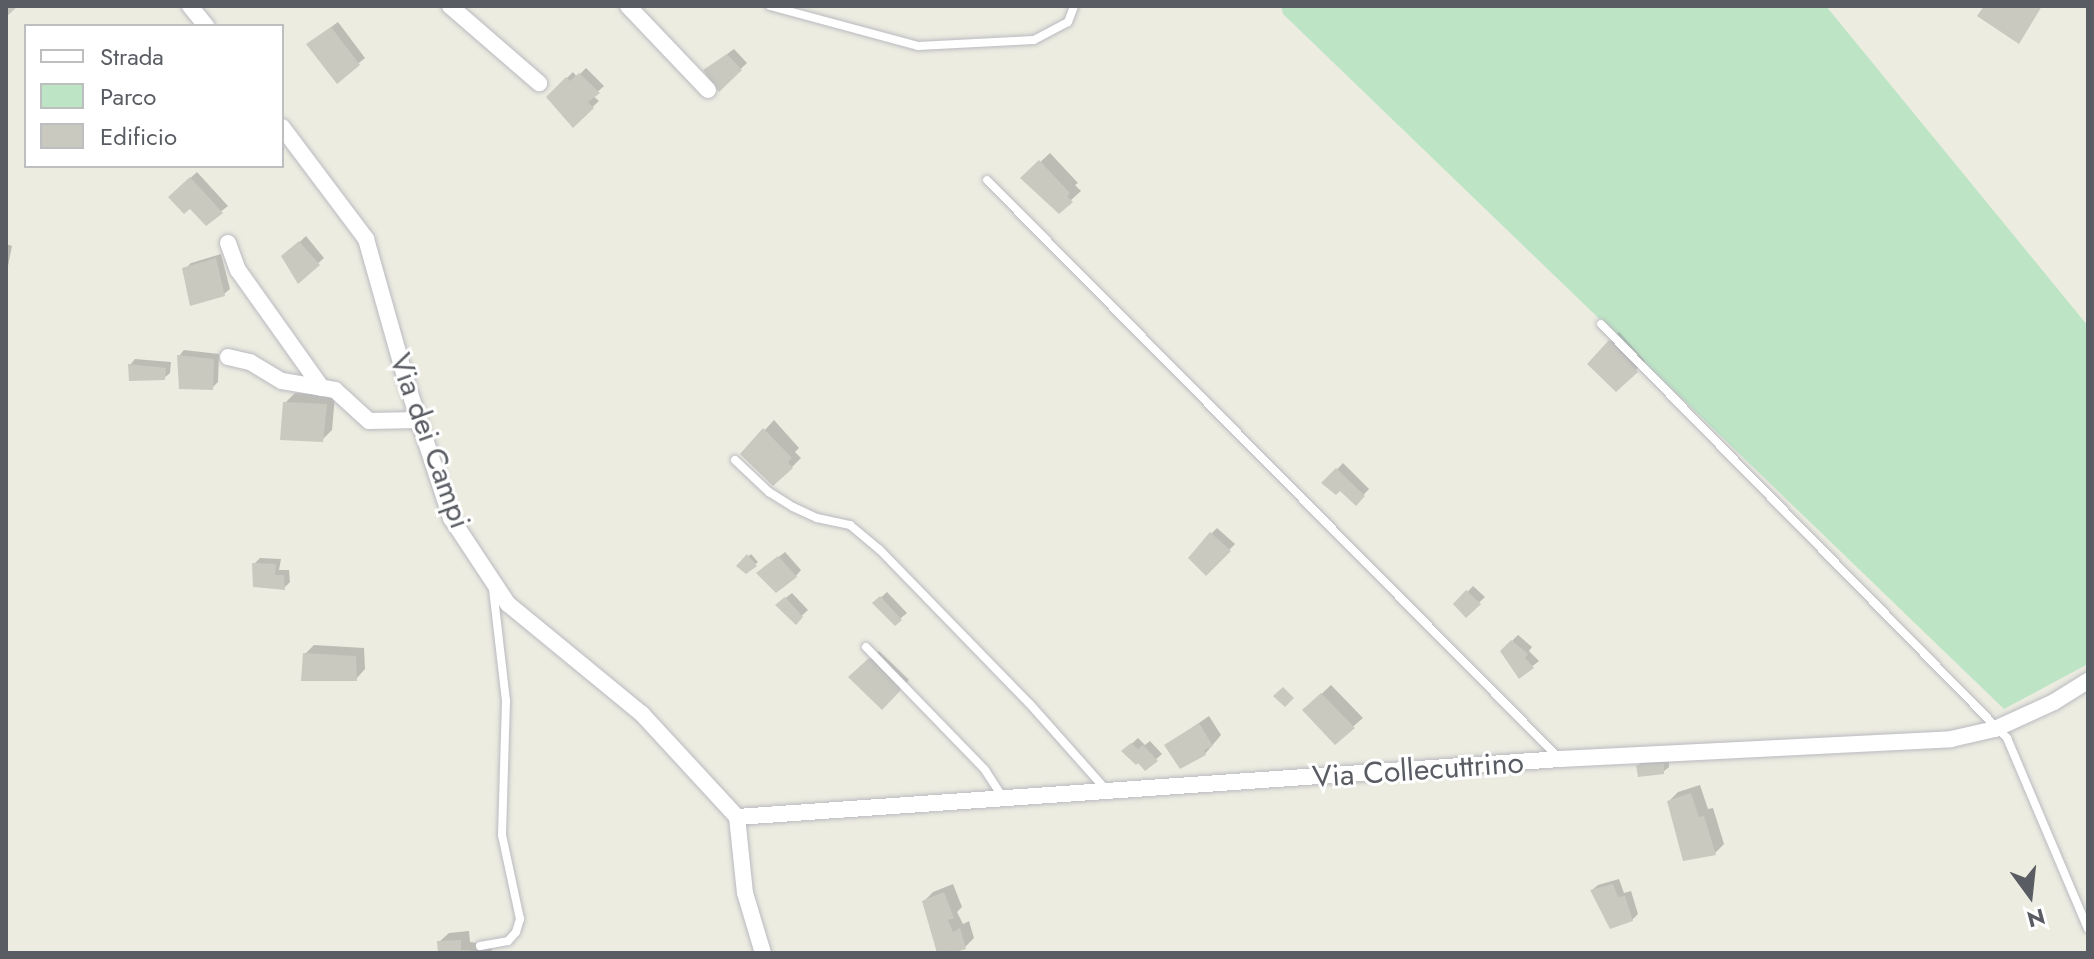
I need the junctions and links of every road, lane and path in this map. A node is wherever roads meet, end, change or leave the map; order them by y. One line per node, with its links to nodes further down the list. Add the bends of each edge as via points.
1 (190, 6): 6 (street)
2 (450, 6): 7 (street)
3 (628, 6): 8 (street)
4 (770, 6): 5 (lane, via 918,46 1034,40 1068,22)
5 (1074, 6)
6 (204, 24)
7 (539, 83)
8 (708, 90)
9 (284, 130): 15 (street, Via dei Campi, via 366,239)
10 (987, 180): 21 (lane)
11 (228, 243): 14 (street, via 238,270)
12 (1601, 324): 20 (lane)
13 (228, 357): 14 (street, via 250,362 282,381)
14 (322, 388): 15 (street, via 335,390 369,421)
15 (419, 420): 17 (street, Via dei Campi, via 451,518)
16 (735, 460): 22 (lane, via 793,507 850,525 879,549)
17 (492, 580): 24 (street, Via dei Campi, via 508,604 642,714); 26 (lane, via 506,701 502,835 520,919 508,941)
18 (866, 647): 23 (lane, via 985,770)
19 (2088, 681): 20 (street, Via Collecuttrino)
20 (1995, 729): 21 (street, Via Collecuttrino, via 1951,739); 25 (lane, via 2013,749)
21 (1560, 759): 22 (street, Via Collecuttrino)
22 (1109, 793): 23 (street, Via Collecuttrino)
23 (1004, 800): 24 (street, Via Collecuttrino)
24 (737, 817): 27 (street, via 745,893)
25 (2088, 929)
26 (480, 946)
27 (763, 953)

